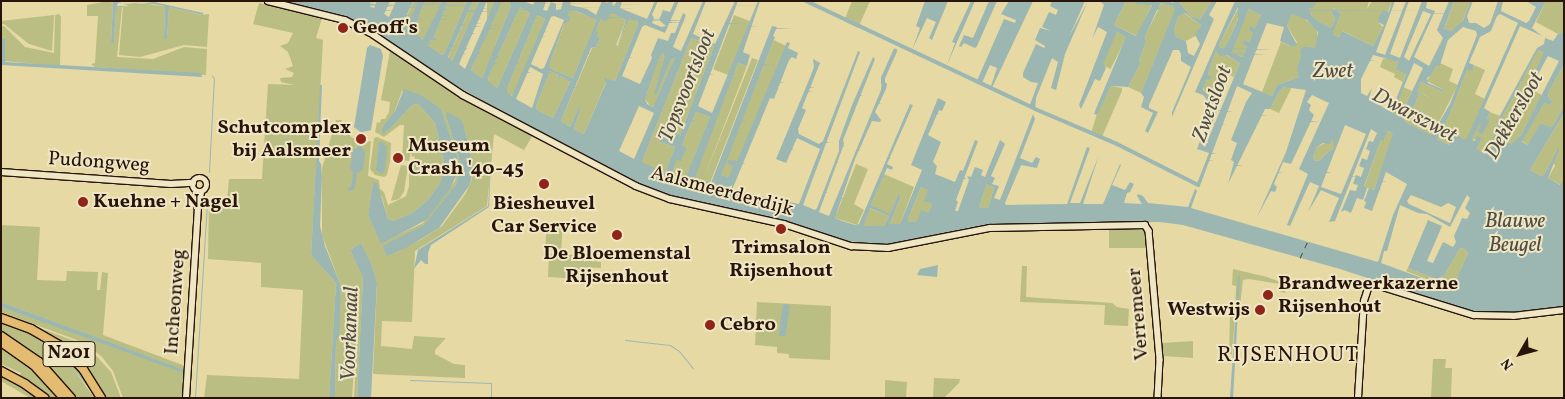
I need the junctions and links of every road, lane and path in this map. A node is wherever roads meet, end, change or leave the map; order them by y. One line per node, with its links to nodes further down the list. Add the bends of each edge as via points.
1 (268, 1): 4 (street, Aalsmeerderdijk, via 345,20 462,94 636,186 691,205 769,220 831,241 866,248 888,248 990,228)
2 (1, 174): 3 (street, Pudongweg, via 177,184)
3 (196, 188): 14 (street, Incheonweg, via 198,208)
4 (1148, 227): 15 (street, Verremeer, via 1160,360)
5 (1564, 310): 16 (street, via 1490,317 1459,312 1376,284 1370,286 1364,301)
6 (1, 318): 13 (highway, N201, via 31,329 59,345 83,369)
7 (1, 336): 12 (highway, N201, via 39,362)
8 (1, 342): 11 (highway, N201, via 34,364)
9 (1, 372): 10 (highway, N201, via 26,384)
10 (44, 398)
11 (64, 398)
12 (71, 398)
13 (101, 398)
14 (186, 398)
15 (1158, 398)
16 (1358, 398)

